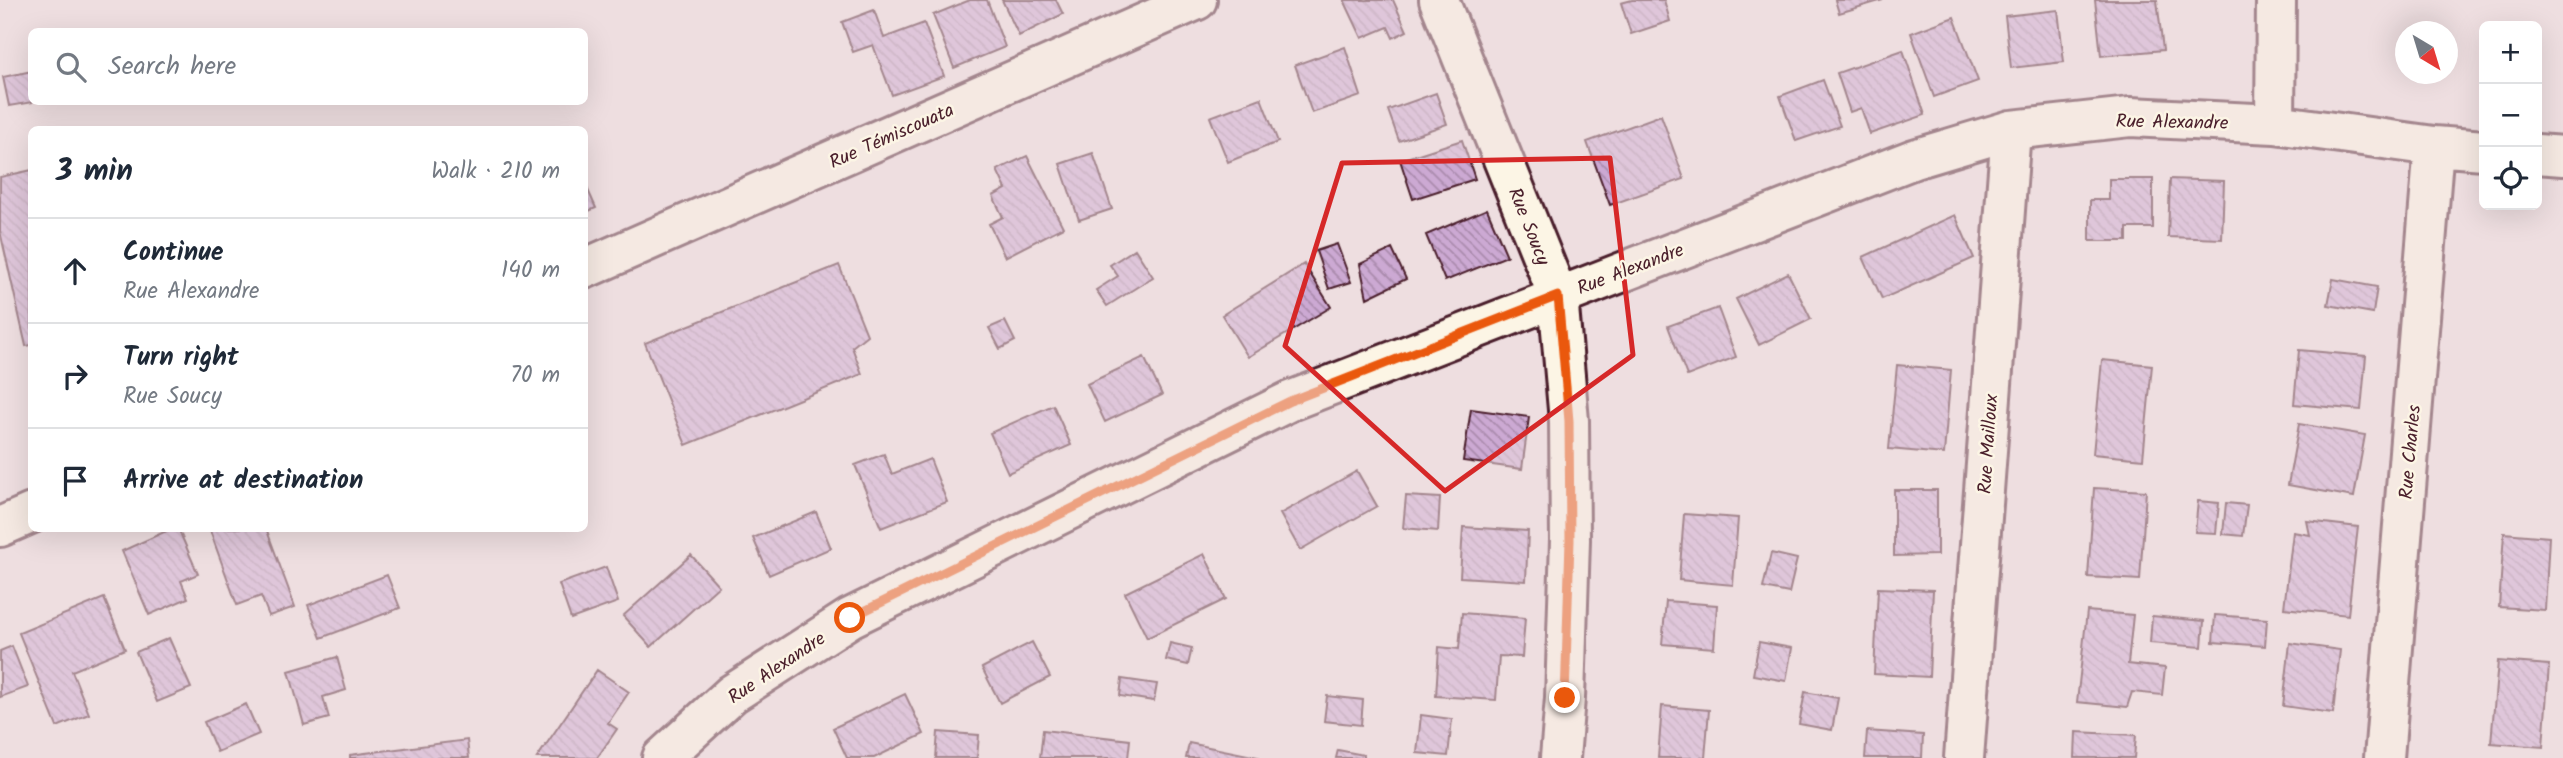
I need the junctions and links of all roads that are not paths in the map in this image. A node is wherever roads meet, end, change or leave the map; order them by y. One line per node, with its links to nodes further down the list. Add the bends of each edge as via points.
1 (1197, 0): 10 (street, Rue Témiscouata)
2 (1439, 0): 11 (street, Rue Soucy)
3 (2276, 0): 4 (street)
4 (2275, 124): 5 (street, Rue Alexandre, via 2130,117); 6 (street, Rue Alexandre)
5 (2011, 130): 11 (street, Rue Alexandre, via 1914,159); 16 (street, Rue Mailloux)
6 (2434, 146): 7 (street, Rue Alexandre); 17 (street, Rue Charles)
7 (2479, 150)
8 (2542, 154): 9 (street)
9 (2563, 156)
10 (588, 267)
11 (1558, 296): 14 (street, Rue Alexandre, via 1290,401 850,618 732,694); 15 (street, Rue Soucy, via 1569,421 1570,540)
12 (28, 515): 13 (street)
13 (0, 527)
14 (662, 758)
15 (1560, 758)
16 (1964, 758)
17 (2384, 758)

